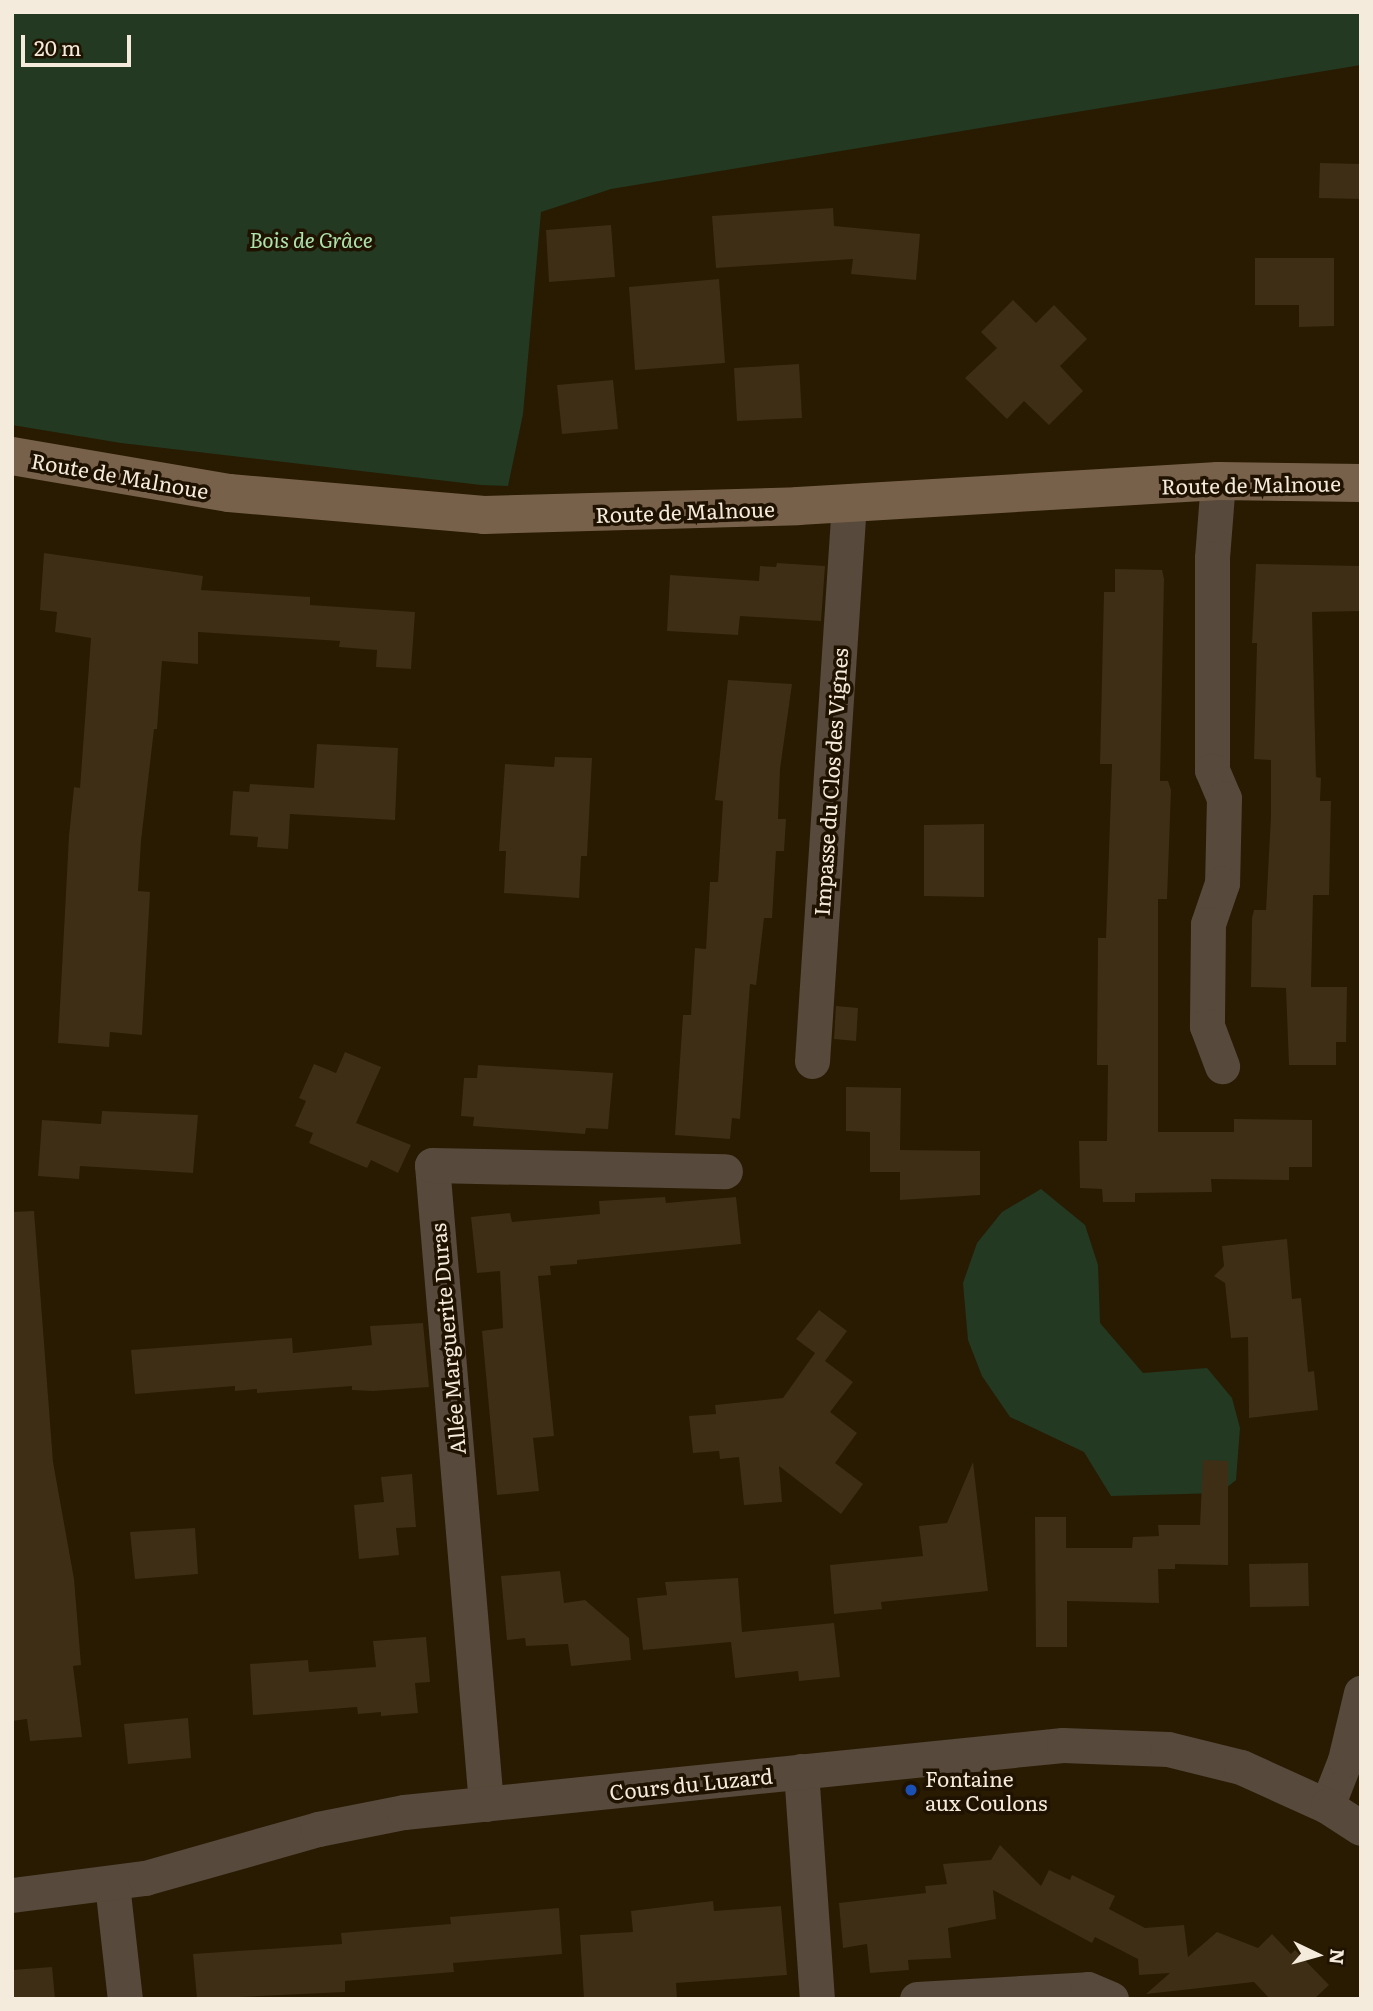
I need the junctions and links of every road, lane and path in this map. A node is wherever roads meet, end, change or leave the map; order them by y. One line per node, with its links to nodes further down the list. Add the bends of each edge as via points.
1 (12, 456): 4 (main road, Route de Malnoue, via 229,493 484,515)
2 (1218, 481): 3 (main road, Route de Malnoue); 4 (main road, Route de Malnoue); 6 (street, via 1212,558 1212,771 1224,798 1224,810 1222,883 1208,924 1207,1027)
3 (1361, 483)
4 (849, 503): 5 (street, Impasse du Clos des Vignes)
5 (812, 1061)
6 (1222, 1066)
7 (725, 1171): 10 (street, Allée Marguerite Duras, via 432,1165)
8 (1361, 1693): 11 (street, via 1345,1760)
9 (801, 1771): 10 (street, Cours du Luzard); 11 (street, Cours du Luzard, via 1062,1745 1132,1745 1241,1767); 16 (street)
10 (486, 1804): 13 (street, Cours du Luzard, via 359,1820)
11 (1327, 1806): 12 (street, Cours du Luzard)
12 (1361, 1828)
13 (112, 1884): 14 (street, Cours du Luzard); 15 (street)
14 (12, 1895)
15 (125, 1999)
16 (817, 1999)
17 (918, 1999): 18 (street, via 1088,1989)
18 (1111, 1999)

